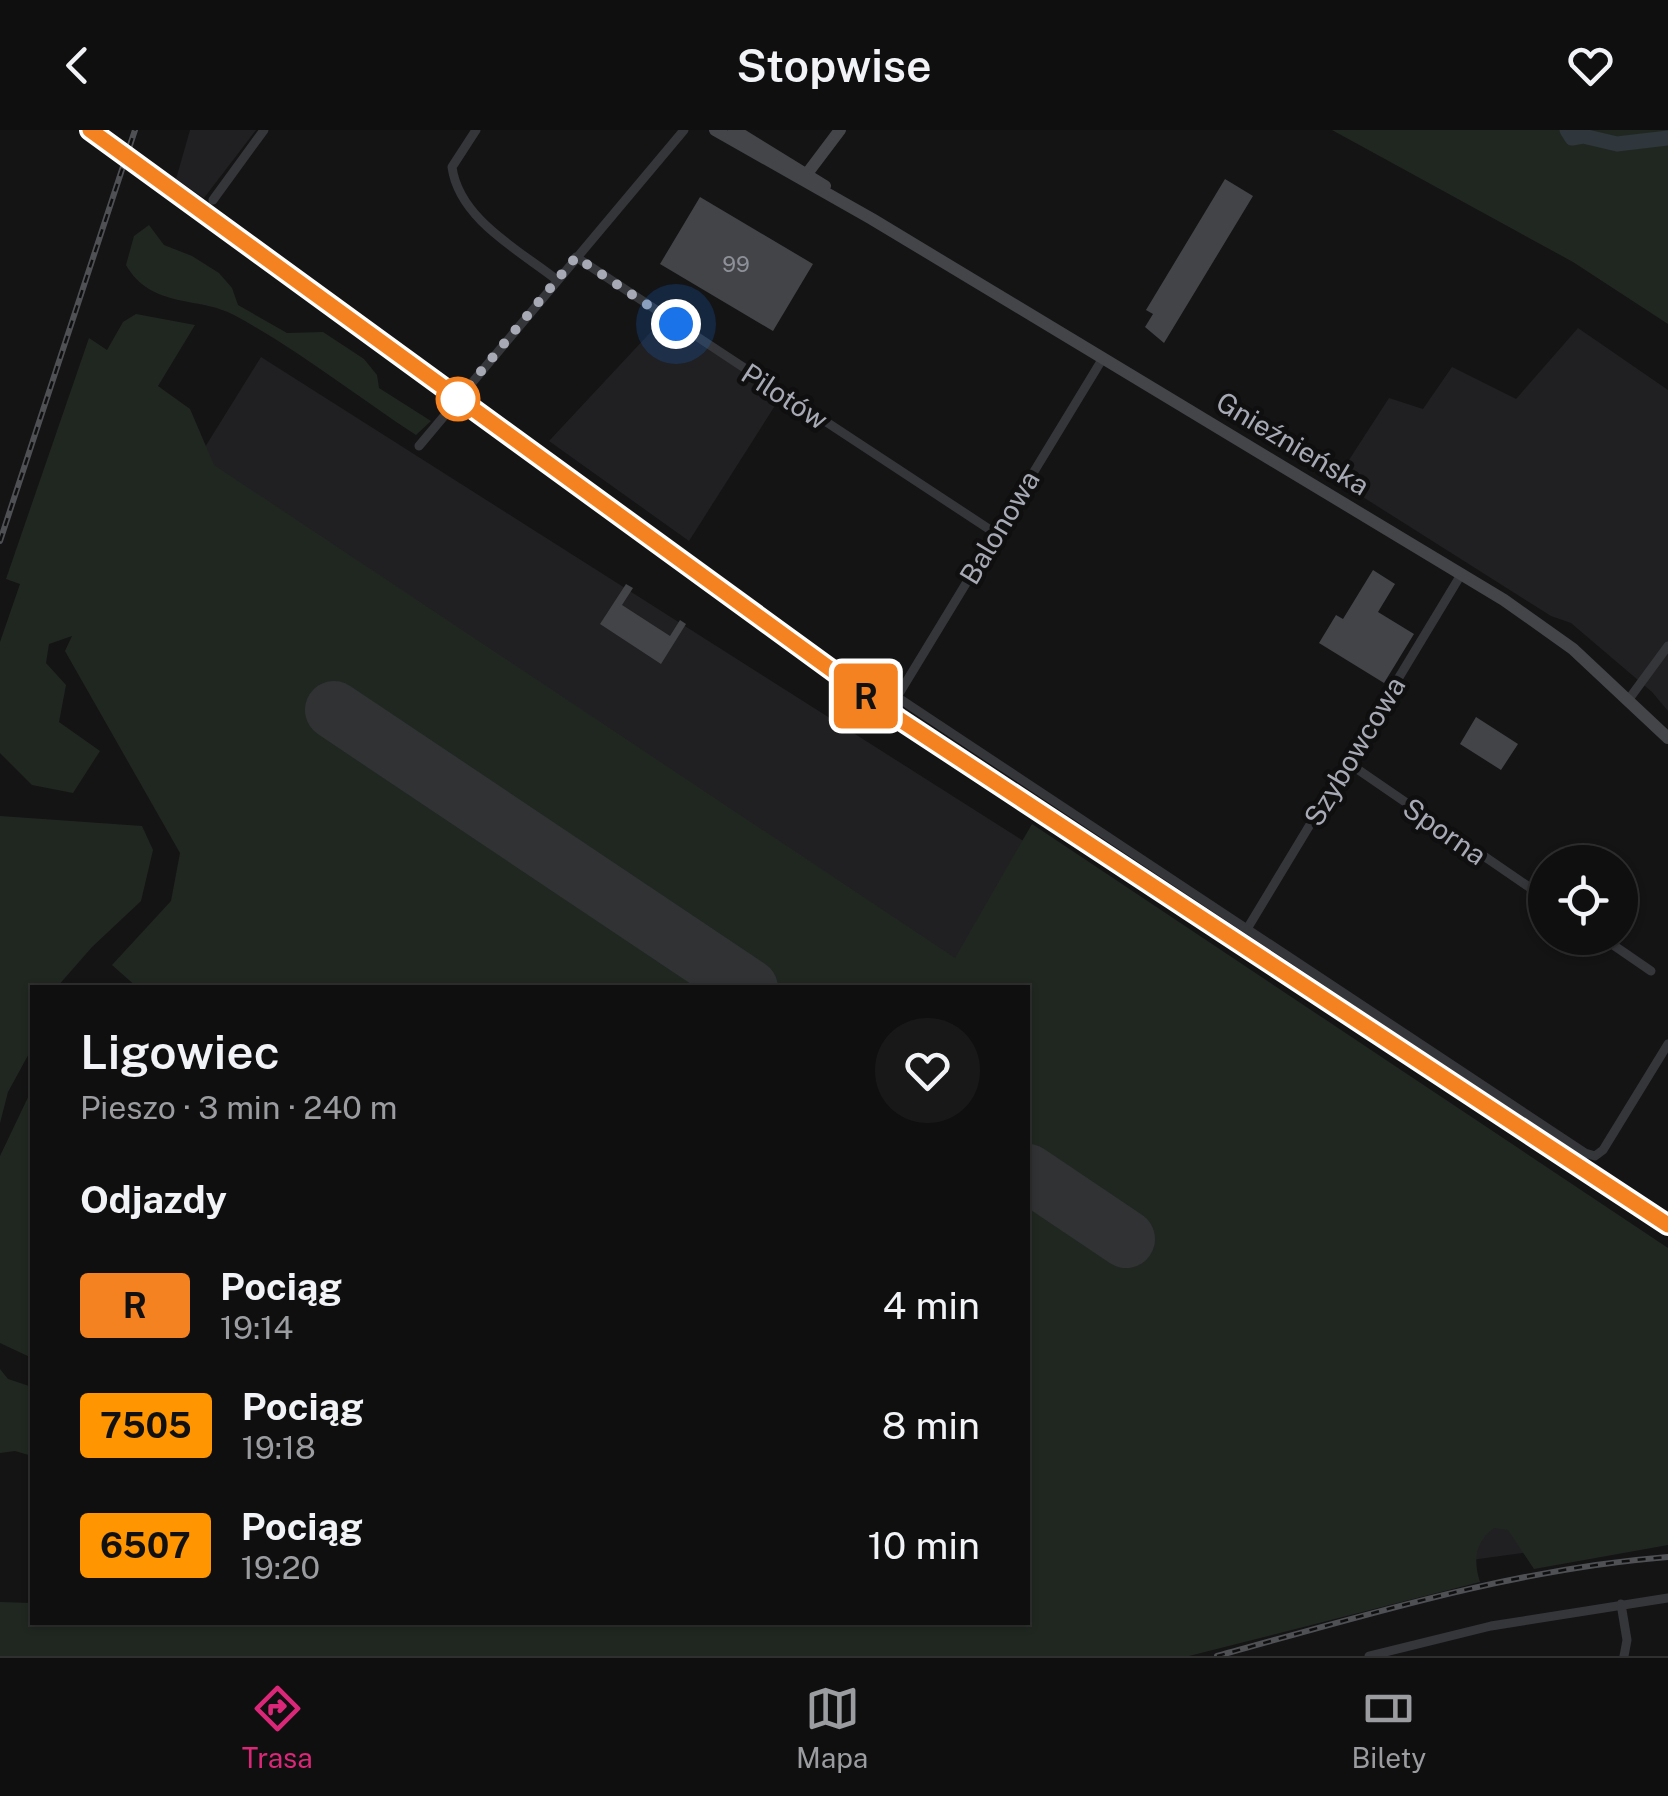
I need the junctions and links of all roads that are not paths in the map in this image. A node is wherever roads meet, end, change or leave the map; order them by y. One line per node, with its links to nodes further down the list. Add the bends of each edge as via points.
1 (264, 130): 8 (street)
2 (476, 130): 10 (street, via 452,168 460,197)
3 (684, 130): 9 (street)
4 (715, 130): 7 (main road, Gnieźnieńska)
5 (734, 130): 7 (main road, Gnieźnieńska)
6 (840, 130): 7 (main road)
7 (804, 178): 11 (main road, Gnieźnieńska)
8 (213, 200)
9 (576, 257): 10 (street); 13 (street, Pilotów)
10 (557, 280): 12 (street)
11 (1103, 358): 13 (street, Balonowa); 14 (main road, Gnieźnieńska)
12 (418, 446)
13 (995, 533): 20 (street, Balonowa, via 897,697)
14 (1462, 573): 16 (main road, Gnieźnieńska, via 1539,624); 18 (street, Szybowcowa)
15 (1668, 646): 16 (street)
16 (1630, 699): 17 (main road, Gnieźnieńska)
17 (1668, 738)
18 (1347, 762): 19 (street, Sporna); 20 (street, Szybowcowa)
19 (1528, 886)
20 (1247, 929): 23 (street, via 1584,1153 1603,1150)
21 (1628, 955): 22 (street)
22 (1651, 971)
23 (1668, 1044)
24 (1668, 1598): 25 (street)
25 (1621, 1604): 26 (street); 27 (street)
26 (1369, 1656)
27 (1624, 1656)

